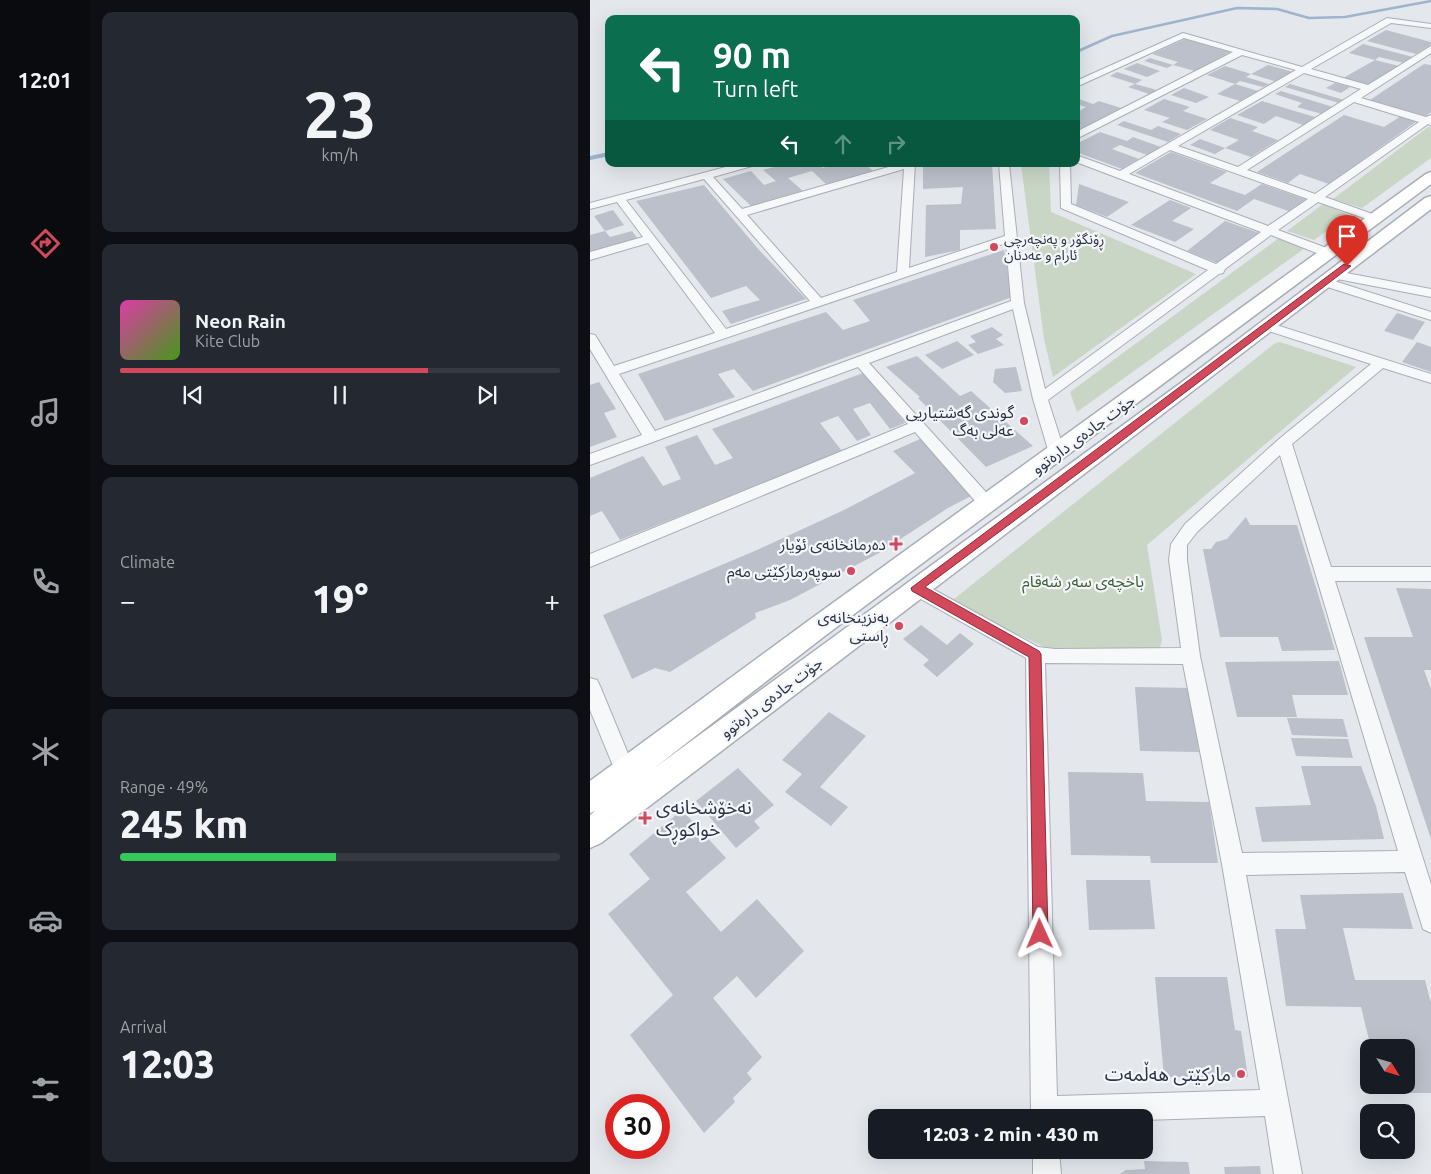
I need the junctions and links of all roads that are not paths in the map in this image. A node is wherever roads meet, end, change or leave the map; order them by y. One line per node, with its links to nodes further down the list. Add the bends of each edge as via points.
1 (1431, 26): 4 (street, via 1390,20)
2 (1431, 49): 6 (street)
3 (1240, 52): 4 (street); 5 (street, via 1183,36); 9 (street)
4 (1301, 70): 6 (street); 10 (street)
5 (1080, 82)
6 (1367, 88): 7 (street)
7 (1352, 98): 8 (street); 17 (street)
8 (1430, 120): 22 (street)
9 (1080, 134)
10 (1168, 146): 17 (street); 18 (street)
11 (1080, 159): 18 (street)
12 (737, 167): 19 (street)
13 (900, 167): 25 (street)
14 (910, 167): 33 (street)
15 (1004, 167): 28 (street)
16 (1065, 167): 32 (street, via 1065,206)
17 (1239, 171): 22 (street)
18 (1120, 174): 27 (street)
19 (706, 175): 21 (street); 25 (street)
20 (1431, 177): 26 (main road, جۆت جادەی دارەتوو)
21 (619, 198): 24 (street); 29 (street)
22 (1318, 198): 26 (street); 27 (street)
23 (1431, 200): 34 (main road, جۆت جادەی دارەتوو)
24 (590, 206)
25 (740, 213): 38 (street)
26 (1374, 218): 30 (main road, جۆت جادەی دارەتوو)
27 (1269, 231): 30 (street); 32 (street)
28 (1011, 238): 33 (street); 39 (street)
29 (650, 239): 31 (street); 43 (street)
30 (1328, 252): 41 (main road, جۆت جادەی دارەتوو)
31 (590, 256)
32 (1219, 270): 49 (street)
33 (903, 273): 38 (street)
34 (1331, 278): 35 (street); 36 (street); 42 (main road, جۆت جادەی دارەتوو)
35 (1378, 283): 36 (street, via 1360,285); 37 (street)
36 (1356, 293): 40 (street)
37 (1431, 293)
38 (817, 301): 43 (street)
39 (1018, 302): 45 (street); 49 (street)
40 (1431, 316)
41 (1239, 319): 42 (main road); 53 (main road, جۆت جادەی دارەتوو)
42 (1265, 328): 46 (street); 59 (main road, جۆت جادەی دارەتوو)
43 (723, 334): 47 (street)
44 (590, 338): 47 (street)
45 (860, 361): 50 (street); 51 (street)
46 (1381, 363): 48 (street); 52 (street)
47 (611, 372): 51 (street)
48 (1431, 379)
49 (1040, 399): 53 (street)
50 (917, 426): 55 (street); 56 (street)
51 (651, 438): 54 (street)
52 (1284, 443): 57 (street); 61 (street, via 1191,528 1179,544 1178,560)
53 (1057, 454): 55 (main road, جۆت جادەی دارەتوو)
54 (590, 460)
55 (988, 505): 63 (main road, جۆت جادەی دارەتوو, via 817,628)
56 (590, 561)
57 (1323, 574): 58 (street); 66 (street)
58 (1431, 574)
59 (916, 588): 60 (street); 65 (main road, جۆت جادەی دارەتوو)
60 (1035, 654): 61 (street, via 1056,657); 70 (street)
61 (1191, 656): 67 (street)
62 (590, 686): 63 (street)
63 (626, 773): 64 (main road, جۆت جادەی دارەتوو)
64 (590, 799)
65 (590, 833)
66 (1413, 861): 67 (street); 68 (street)
67 (1233, 864): 69 (street)
68 (1431, 921)
69 (1275, 1103): 71 (street); 74 (street)
70 (1044, 1109)
71 (1136, 1109)
72 (1046, 1159): 73 (street)
73 (1046, 1174)
74 (1288, 1174)

